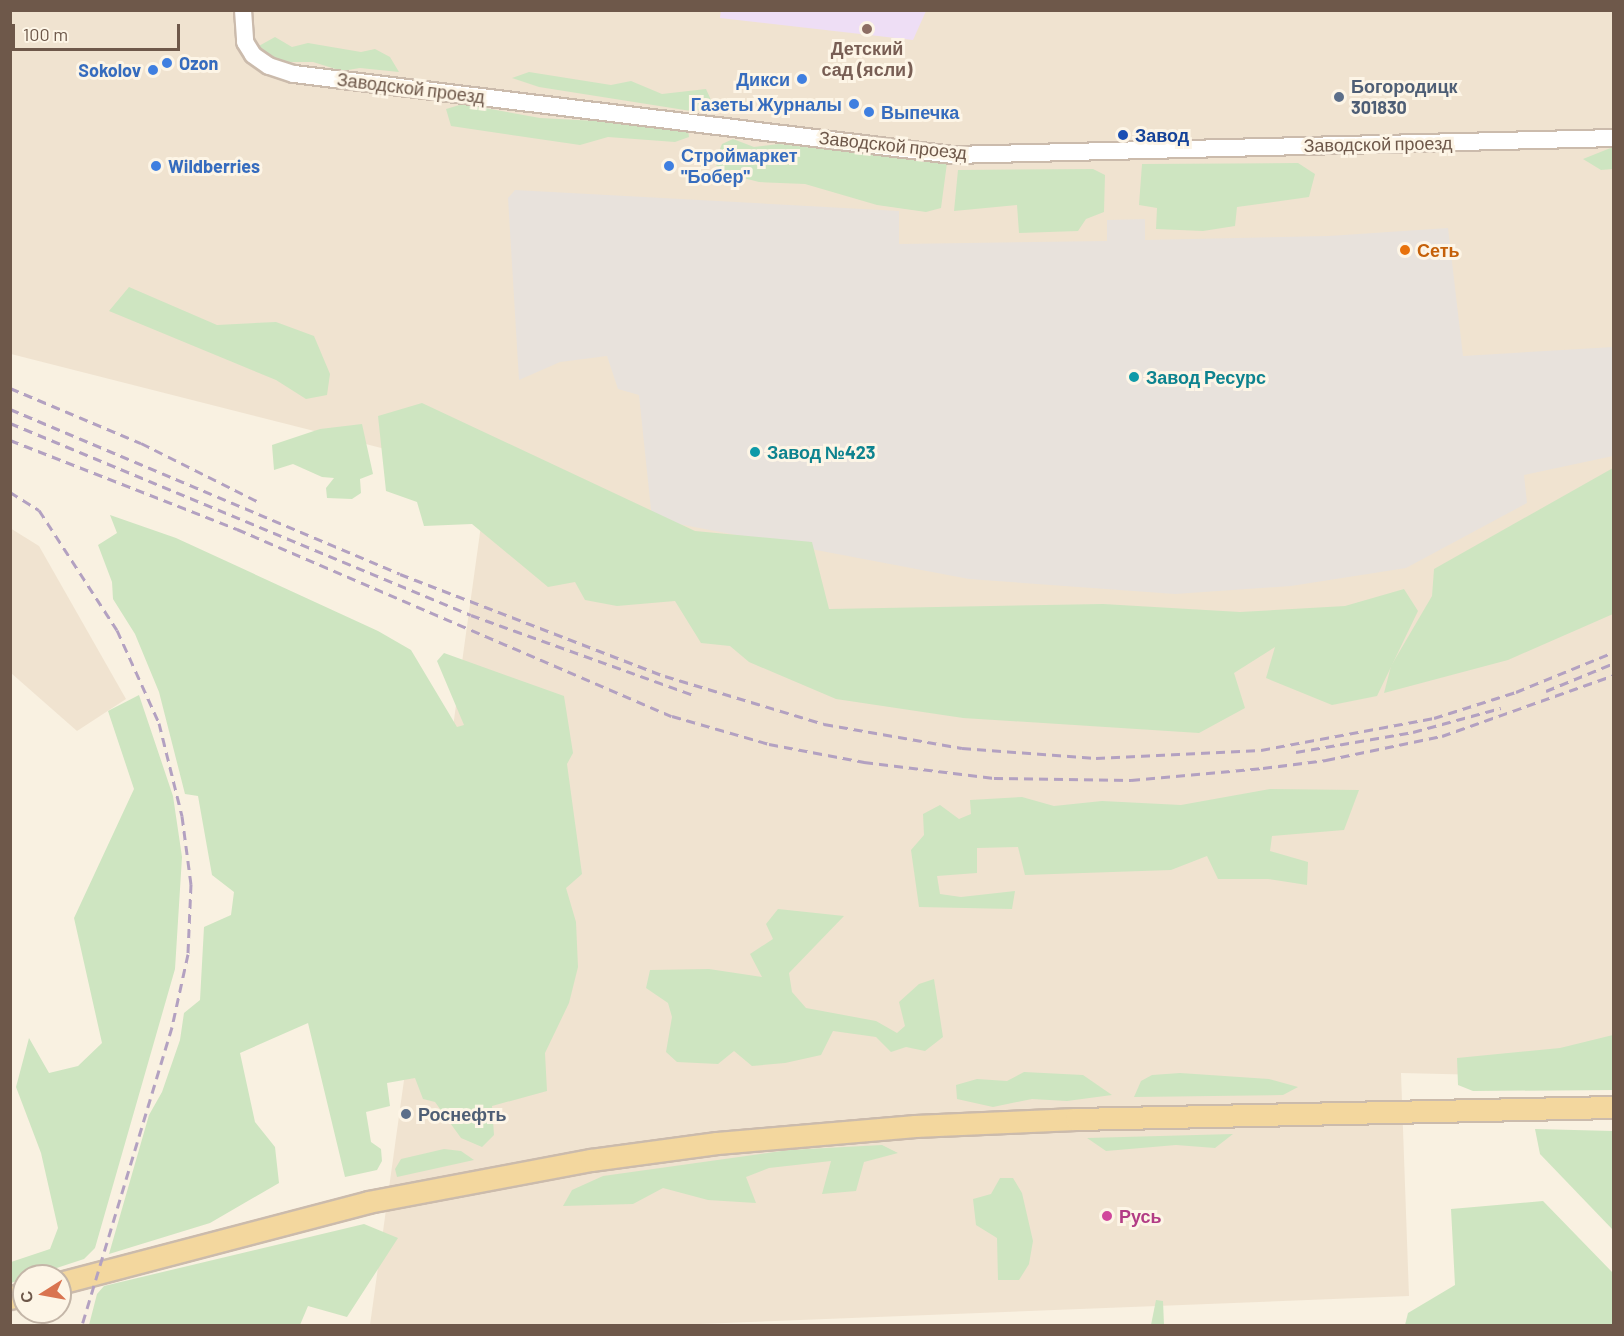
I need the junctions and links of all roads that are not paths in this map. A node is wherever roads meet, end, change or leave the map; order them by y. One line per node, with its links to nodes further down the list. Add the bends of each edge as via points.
1 (243, 10): 2 (street, Заводской проезд, via 244,42 253,55 269,66 294,74 953,155)
2 (1614, 138)
3 (1614, 1107): 4 (main road, via 1076,1119 915,1126 717,1143 591,1160 368,1202)
4 (72, 1280)

